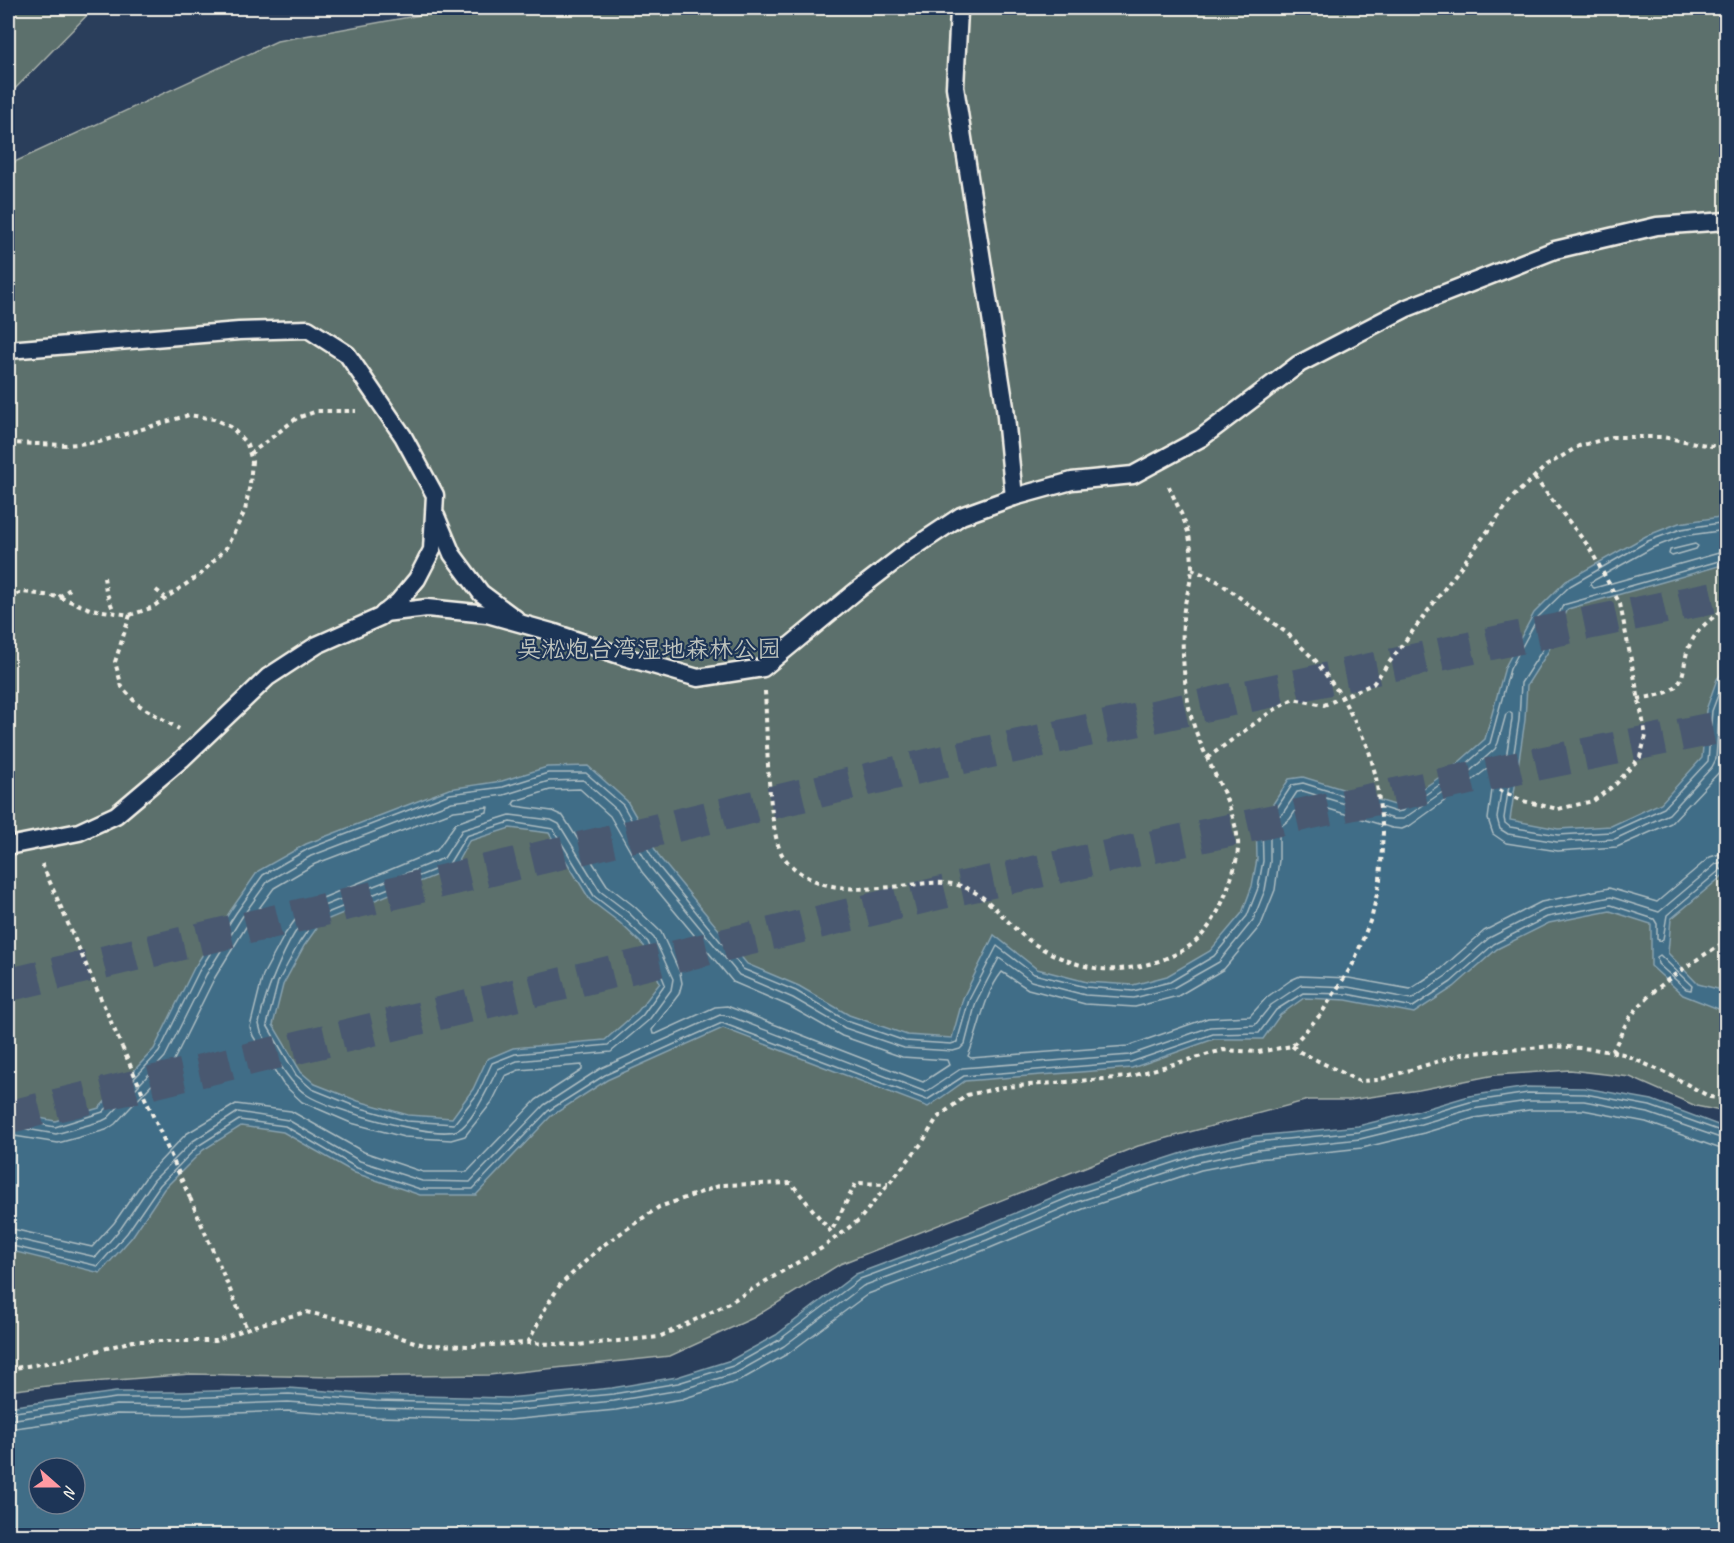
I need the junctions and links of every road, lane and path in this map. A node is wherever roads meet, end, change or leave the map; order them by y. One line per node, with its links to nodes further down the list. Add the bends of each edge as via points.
1 (961, 8): 10 (lane, via 955,87 1005,407)
2 (1726, 221): 8 (lane, via 1657,226 1556,250 1407,308 1299,363 1201,438)
3 (8, 350): 4 (lane, via 239,331 308,330 347,354)
4 (387, 412): 7 (path, via 317,411 297,418); 11 (lane, via 435,495)
5 (8, 443): 7 (path, via 99,442 189,415 231,427 247,444)
6 (1726, 446): 9 (path, via 1662,437 1613,437 1579,446)
7 (250, 454): 18 (path, via 245,511 226,548 201,574)
8 (1159, 461): 10 (lane, via 1133,475 1072,481); 12 (path, via 1190,538)
9 (1534, 477): 25 (path, via 1514,496 1373,684); 26 (path, via 1589,547 1620,604)
10 (1014, 497): 24 (lane, via 961,516 908,552)
11 (434, 512): 21 (lane, via 432,550 417,579); 23 (lane, via 453,554 481,592)
12 (1192, 569): 25 (path, via 1219,582 1288,634 1316,661); 28 (path, via 1183,616 1187,699 1193,730)
13 (104, 577): 20 (path)
14 (70, 588): 17 (path)
15 (156, 590): 18 (path)
16 (8, 597): 17 (path, via 23,592)
17 (59, 597): 20 (path, via 90,609)
18 (166, 597): 22 (path, via 151,608)
19 (1726, 609): 26 (path, via 1698,631 1688,650 1681,681 1672,690)
20 (114, 612): 22 (path)
21 (384, 614): 23 (lane, via 427,608 487,614); 27 (lane, via 317,645 268,677)
22 (130, 615): 27 (path, via 115,662 122,687 137,704)
23 (521, 624): 24 (lane, via 698,678)
24 (763, 668): 28 (path, via 773,829 781,854 798,873 823,885 850,888 932,882 961,886 984,898 1023,936 1073,963 1101,969 1123,969 1175,954 1208,928 1224,901 1238,844 1231,810)
25 (1342, 698): 28 (path, via 1324,705 1293,699); 33 (path, via 1368,747 1376,777 1383,832 1380,880 1372,916 1353,964 1321,1014)
26 (1638, 699): 29 (path, via 1646,736 1640,757 1616,784 1593,801 1558,809 1523,801)
27 (201, 740): 30 (lane, via 116,815 79,832)
28 (1207, 758)
29 (1499, 790)
30 (32, 841): 31 (lane); 37 (path, bridge)
31 (8, 846)
32 (1726, 942): 34 (path, via 1656,990 1629,1019)
33 (1292, 1046): 34 (path, via 1359,1081 1378,1080 1462,1054 1554,1046); 36 (path, via 1258,1052 1223,1050 1128,1077 1005,1087 967,1095 937,1118)
34 (1612, 1052): 35 (path, via 1649,1064 1710,1097)
35 (1726, 1099)
36 (888, 1184): 38 (path, via 860,1219 822,1248 722,1307 659,1337 577,1345); 38 (path, via 856,1183 831,1232 791,1183 722,1185 659,1207 602,1246 560,1285)
37 (247, 1329): 38 (path, via 306,1312 424,1345); 39 (path, via 214,1341 133,1341 59,1361)
38 (528, 1343)
39 (8, 1369)

